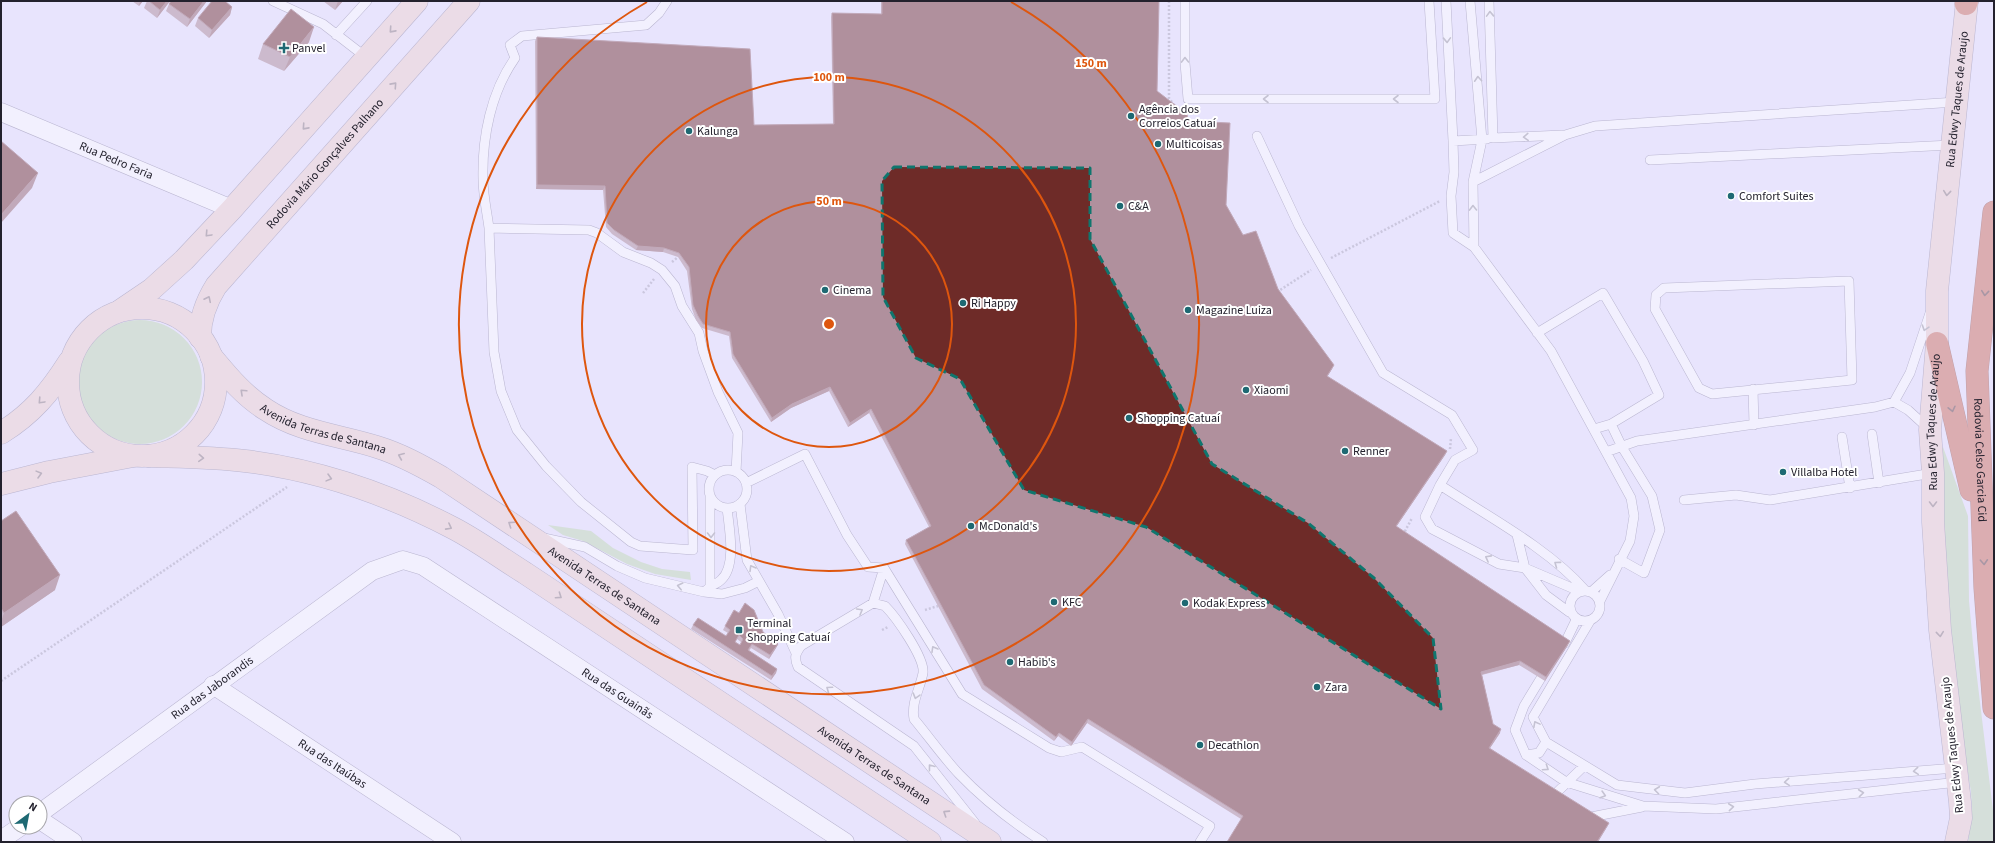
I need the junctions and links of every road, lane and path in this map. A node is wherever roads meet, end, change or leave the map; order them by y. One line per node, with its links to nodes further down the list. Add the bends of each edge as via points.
1 (273, 1): 13 (lane, via 323,24)
2 (367, 1): 13 (lane)
3 (416, 1): 14 (street, one-way to 14)
4 (469, 1): 36 (street, Rodovia Mário Gonçalves Palhano, one-way to 4, via 204,310 216,286)
5 (667, 1): 29 (lane, via 646,25 522,36 510,45 515,58 508,67 492,104 484,152 483,180)
6 (1169, 1): 16 (path, via 1169,98 1174,105)
7 (1185, 1): 8 (lane, one-way to 7, via 1434,99 1188,99)
8 (1428, 1)
9 (1446, 1): 22 (lane, one-way to 22)
10 (1470, 1): 21 (lane, one-way to 10)
11 (1489, 1): 20 (lane, one-way to 11)
12 (1967, 2): 15 (street, Rua Edwy Taques de Araujo)
13 (336, 35): 14 (lane)
14 (367, 58): 27 (street, one-way to 27)
15 (1956, 102): 18 (lane, via 1595,126); 23 (street, Rua Edwy Taques de Araujo)
16 (1171, 108)
17 (1, 112): 27 (street, Rua Pedro Faria)
18 (1565, 135): 20 (lane, one-way to 20); 25 (lane)
19 (1257, 136): 31 (lane, via 1299,226)
20 (1493, 138): 21 (lane)
21 (1482, 140): 22 (lane); 25 (lane)
22 (1453, 141): 26 (lane, via 1454,172)
23 (1952, 145): 24 (lane); 33 (street, Rua Edwy Taques de Araujo, one-way to 33)
24 (1650, 160)
25 (1473, 182): 30 (lane, one-way to 25)
26 (1451, 196): 30 (lane, via 1453,233); 31 (path)
27 (232, 209): 34 (street, one-way to 34, via 184,260 152,289)
28 (1994, 212): 67 (highway, Rodovia Celso Garcia Cid, one-way to 67, via 1977,371)
29 (489, 228): 53 (lane, via 589,230 623,252 651,263 670,278 682,306 699,333 718,392 738,433); 55 (lane, via 494,352 501,391 517,430 546,466 581,502 631,542 640,546 693,550 692,467)
30 (1474, 247): 35 (lane)
31 (1322, 263): 32 (path); 59 (lane, via 1383,373 1452,415 1473,450 1455,460)
32 (1276, 292)
33 (1937, 292): 37 (street, Rua Edwy Taques de Araujo); 41 (lane, one-way to 41, via 1910,373)
34 (118, 312): 36 (street, via 146,308 160,311 185,323); 39 (street, via 95,325 81,340)
35 (1537, 333): 42 (lane, via 1603,293 1644,360 1660,395); 44 (lane, via 1551,351)
36 (200, 337): 38 (street)
37 (1937, 343): 45 (street, Rua Edwy Taques de Araujo); 67 (highway, one-way to 67)
38 (211, 356): 51 (street, via 215,376 214,397 204,423 180,445 161,453); 66 (street, Avenida Terras de Santana, one-way to 38, via 418,463 377,447 302,428 282,419 250,398)
39 (72, 357): 46 (street, one-way to 46, via 44,398); 51 (street, via 68,384 71,403 79,422 109,448)
40 (1753, 389): 40 (lane, via 1712,394 1699,388 1655,309 1656,295 1664,288 1849,281 1852,380); 43 (lane)
41 (1894, 402): 43 (lane); 45 (lane, via 1908,410)
42 (1611, 424): 44 (lane); 49 (lane)
43 (1754, 425): 49 (lane, via 1637,441)
44 (1594, 429): 50 (lane)
45 (1930, 430): 54 (street, Rua Edwy Taques de Araujo)
46 (1, 433)
47 (1872, 434): 57 (lane)
48 (1842, 437): 60 (lane)
49 (1622, 447): 50 (lane); 68 (lane, via 1652,496 1660,530 1644,573)
50 (1606, 452): 68 (lane, via 1631,498 1634,516 1630,541)
51 (141, 456): 52 (street, one-way to 52, via 244,461); 58 (street, one-way to 51, via 48,472)
52 (309, 472): 86 (path); 104 (street, one-way to 104, via 377,494 431,517 474,540)
53 (736, 472): 55 (lane, via 725,471); 56 (lane)
54 (1933, 474): 57 (lane); 94 (street, Rua Edwy Taques de Araujo, one-way to 94, via 1933,522 1940,630)
55 (715, 475): 61 (lane, via 709,485)
56 (746, 483): 63 (lane, via 745,497); 70 (lane, via 805,454 847,535 868,567)
57 (1879, 483): 60 (lane)
58 (1, 484)
59 (1440, 485): 65 (lane); 71 (lane, one-way to 59, via 1499,564 1432,529 1425,517)
60 (1850, 488): 62 (lane, via 1770,500 1736,495)
61 (710, 496): 64 (lane, via 717,504); 75 (lane, one-way to 75)
62 (1684, 500)
63 (740, 504): 64 (lane); 74 (lane, one-way to 63, via 745,554)
64 (727, 508): 75 (lane, via 731,553 728,569 721,580)
65 (1517, 535): 71 (lane); 76 (lane, one-way to 65, via 1570,573)
66 (530, 536): 73 (street, Avenida Terras de Santana); 75 (lane, one-way to 66, via 645,578 624,570 577,544)
67 (1983, 540): 89 (highway, Rodovia Celso Garcia Cid, one-way to 89)
68 (1619, 559): 72 (lane)
69 (385, 565): 87 (street, Rua das Jaborandis, via 372,571); 103 (street, Rua das Guainãs, via 403,560 423,566)
70 (884, 568): 79 (lane); 107 (lane, one-way to 70, via 1210,826 1082,747 1061,752 1049,748 962,694)
71 (1525, 568): 76 (lane); 80 (lane, via 1546,595)
72 (1613, 573): 76 (lane); 78 (lane)
73 (589, 575): 77 (lane, via 620,585); 90 (street, Avenida Terras de Santana)
74 (759, 581): 75 (lane, via 722,594); 84 (lane)
75 (707, 589)
76 (1585, 591): 78 (lane); 80 (lane, via 1570,600)
77 (633, 593)
78 (1600, 601): 82 (lane, via 1599,613)
79 (873, 603): 84 (lane, one-way to 79, via 806,642); 106 (lane, one-way to 106, via 881,604 888,609 920,658 923,671 913,710 914,719 958,773 988,802)
80 (1570, 612): 81 (lane)
81 (1576, 620): 82 (lane); 83 (lane)
82 (1590, 622): 91 (lane, one-way to 82, via 1533,717)
83 (1565, 642)
84 (796, 653): 105 (lane, one-way to 84, via 914,746 798,667 795,661)
85 (1541, 678): 92 (lane, via 1524,706 1515,730)
86 (1, 681)
87 (213, 685): 97 (street, Rua das Jaborandis); 102 (street, Rua das Itaúbas)
88 (791, 697): 90 (lane)
89 (1994, 708)
90 (809, 723): 105 (street, Avenida Terras de Santana, one-way to 90)
91 (1546, 742): 92 (lane, via 1539,753); 93 (lane)
92 (1526, 755): 95 (lane, one-way to 95)
93 (1584, 766): 94 (lane, one-way to 93, via 1755,784 1685,793 1617,785); 95 (lane)
94 (1956, 775): 96 (lane, one-way to 94, via 1716,809); 108 (street, Rua Edwy Taques de Araujo, via 1961,818)
95 (1566, 782): 96 (lane, one-way to 96); 98 (lane)
96 (1643, 806): 99 (lane)
97 (48, 807)
98 (1542, 807)
99 (1577, 820)
100 (48, 825): 101 (street)
101 (73, 842)
102 (452, 842)
103 (845, 842)
104 (930, 842)
105 (990, 842)
106 (1043, 842)
107 (1200, 842)
108 (1956, 842)

